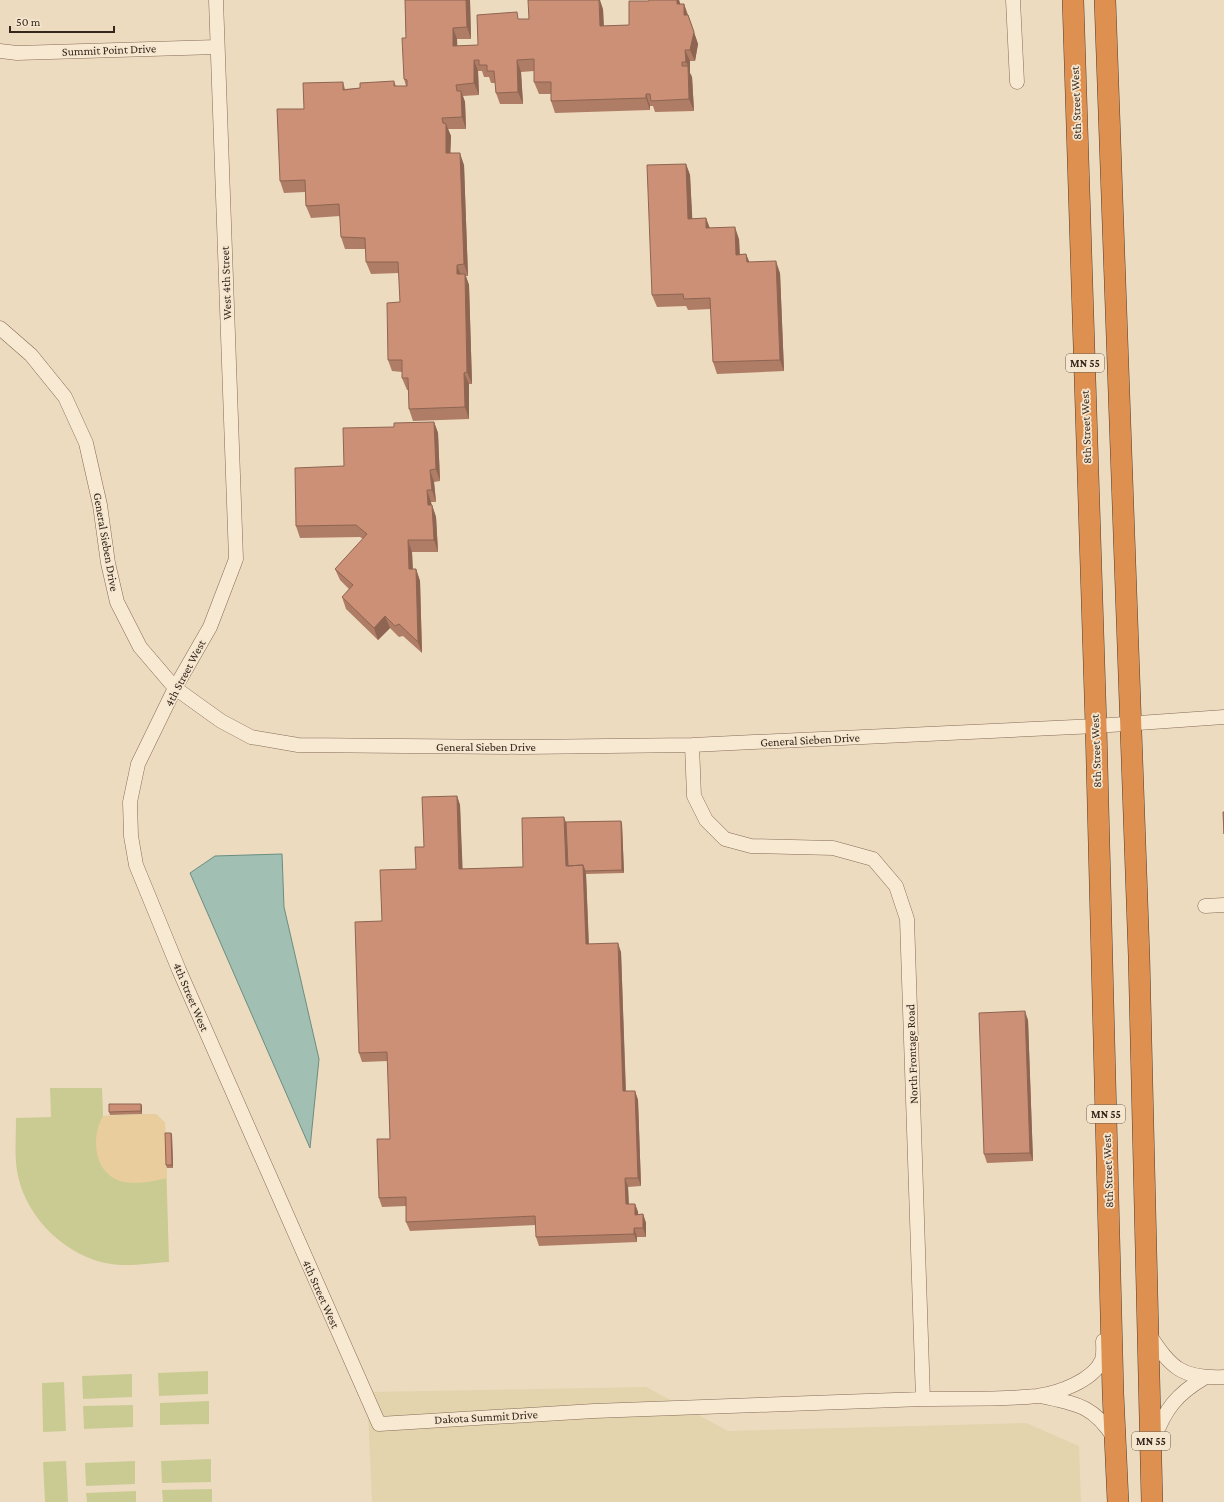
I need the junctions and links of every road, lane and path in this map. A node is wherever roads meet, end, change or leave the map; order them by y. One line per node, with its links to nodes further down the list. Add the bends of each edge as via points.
1 (216, 0): 5 (street, West 4th Street)
2 (1013, 0): 7 (street)
3 (1073, 0): 13 (highway, 8th Street West / MN 55)
4 (1105, 0): 12 (highway, MN 55)
5 (218, 47): 6 (street, Summit Point Drive, via 17,53); 9 (street, West 4th Street, via 236,559)
6 (0, 51)
7 (1017, 82)
8 (0, 328): 10 (street, General Sieben Drive, via 31,355 65,396 86,443 100,505 108,563 118,602 140,646)
9 (234, 566): 10 (street, 4th Street West, via 210,627)
10 (175, 688): 14 (street, General Sieben Drive, via 221,721 252,737 298,746); 23 (street, 4th Street West, via 138,764 130,802 131,836 136,864 179,970)
11 (1224, 717): 12 (street, General Sieben Drive)
12 (1130, 724): 13 (street, General Sieben Drive); 18 (highway, MN 55, via 1139,956)
13 (1096, 726): 14 (street, General Sieben Drive); 17 (highway, 8th Street West / MN 55)
14 (692, 745): 22 (street, North Frontage Road, via 694,796 706,820 725,838 752,846 833,848 873,859 896,886 907,919)
15 (1224, 905): 16 (street)
16 (1205, 906)
17 (1105, 1061): 21 (street, via 1099,1161 1104,1353 1096,1368 1076,1384); 24 (highway, 8th Street West / MN 55)
18 (1148, 1333): 20 (street, via 1172,1364 1182,1372); 25 (highway, MN 55)
19 (1224, 1377): 20 (street)
20 (1204, 1378): 25 (street, via 1189,1387 1169,1407 1161,1420)
21 (1038, 1396): 22 (street); 24 (street, via 1085,1409 1104,1422)
22 (923, 1399): 23 (street, Dakota Summit Drive, via 594,1410)
23 (379, 1424)
24 (1116, 1440): 26 (highway, 8th Street West / MN 55)
25 (1151, 1450): 27 (highway, MN 55)
26 (1118, 1502)
27 (1152, 1502)

